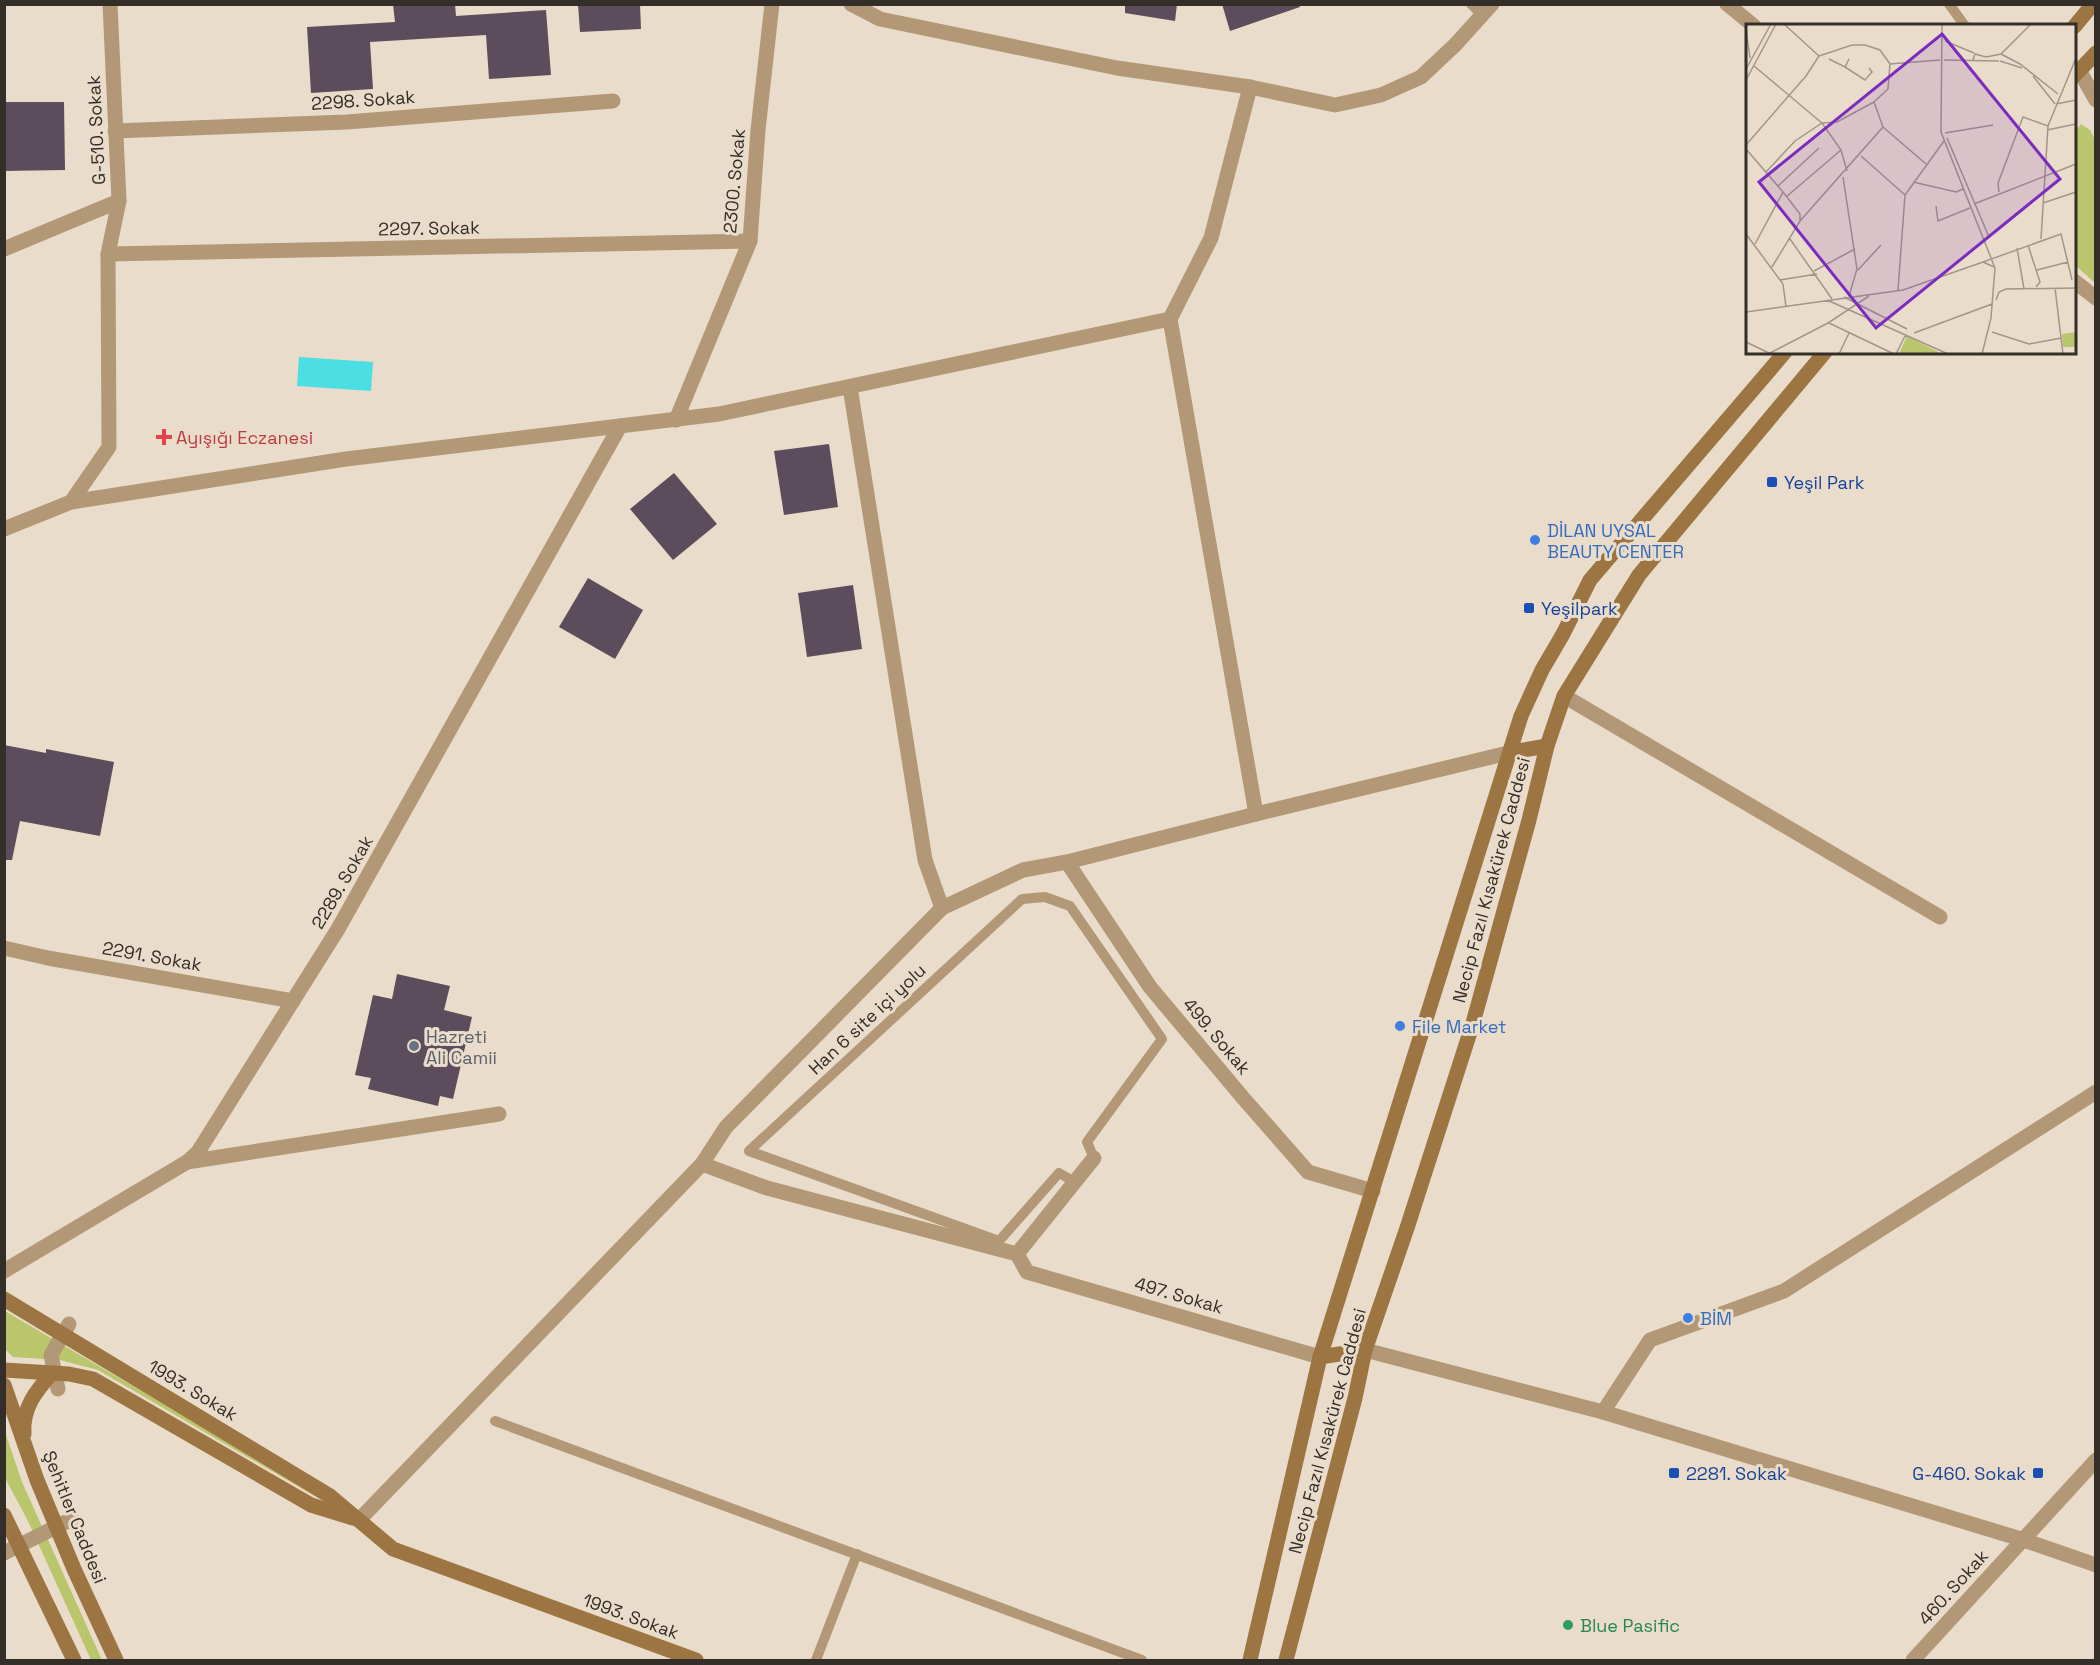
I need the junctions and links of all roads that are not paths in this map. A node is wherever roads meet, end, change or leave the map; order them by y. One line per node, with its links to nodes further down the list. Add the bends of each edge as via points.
1 (110, 4): 16 (street, G-510. Sokak)
2 (771, 4): 18 (street, 2300. Sokak)
3 (851, 4): 13 (street, via 880,19 1117,68)
4 (1727, 4): 8 (street)
5 (1949, 4): 9 (lane)
6 (2093, 4): 10 (main road)
7 (1482, 8): 13 (street, via 1456,44 1421,77 1382,95 1335,105)
8 (1752, 24)
9 (1964, 24)
10 (2076, 25)
11 (2096, 53): 12 (main road)
12 (2077, 73): 14 (street)
13 (1250, 87): 23 (street, via 1210,238)
14 (2096, 100)
15 (613, 101): 16 (street, 2298. Sokak, via 347,122)
16 (115, 131): 17 (street, G-510. Sokak)
17 (119, 201): 19 (street, G-510. Sokak); 20 (street)
18 (750, 241): 20 (street, 2297. Sokak); 27 (street, 2300. Sokak)
19 (4, 249)
20 (108, 254): 29 (street, via 109,447)
21 (2076, 283): 22 (street)
22 (2096, 298)
23 (1170, 319): 26 (street); 34 (street)
24 (1783, 354): 33 (main road, Necip Fazıl Kısakürek Caddesi, via 1590,580 1521,716)
25 (1823, 354): 31 (main road, Necip Fazıl Kısakürek Caddesi, via 1639,575)
26 (849, 387): 27 (street); 36 (street, via 926,860)
27 (676, 420): 28 (street)
28 (620, 426): 29 (street, via 346,459); 39 (street, 2289. Sokak, via 338,929)
29 (71, 502): 30 (street)
30 (4, 529)
31 (1564, 696): 32 (main road, Necip Fazıl Kısakürek Caddesi); 37 (street)
32 (1547, 746): 33 (main road); 51 (main road, Necip Fazıl Kısakürek Caddesi, via 1473,1023)
33 (1512, 752): 34 (street); 46 (main road, Necip Fazıl Kısakürek Caddesi)
34 (1256, 814): 35 (street)
35 (1067, 862): 36 (street, via 1023,870); 46 (street, 499. Sokak, via 1150,987 1308,1172)
36 (942, 908): 44 (street, via 726,1127)
37 (1940, 917)
38 (4, 948): 39 (street, 2291. Sokak)
39 (293, 1001): 43 (street, 2289. Sokak, via 198,1152)
40 (2096, 1092): 56 (street, via 1784,1291 1650,1340)
41 (499, 1114): 43 (street)
42 (1094, 1158): 45 (street); 45 (lane, Han 6 site içi yolu, via 1087,1142 1161,1039 1070,906 1045,897 1022,899 748,1151 999,1241 1059,1173)
43 (187, 1162): 48 (street, 2289. Sokak)
44 (702, 1164): 47 (street, via 767,1188); 62 (street)
45 (1075, 1182): 47 (street)
46 (1373, 1191): 52 (main road, Necip Fazıl Kısakürek Caddesi)
47 (1017, 1254): 52 (street, 497. Sokak, via 1027,1272)
48 (4, 1271)
49 (4, 1299): 50 (main road, 1993. Sokak)
50 (66, 1329): 54 (street, via 51,1355); 62 (main road, 1993. Sokak, via 330,1496)
51 (1365, 1350): 52 (main road); 56 (street); 75 (main road, Necip Fazıl Kısakürek Caddesi)
52 (1320, 1357): 74 (main road, Necip Fazıl Kısakürek Caddesi)
53 (4, 1370): 54 (main road, 1993. Sokak)
54 (55, 1378): 58 (main road, via 34,1394 26,1411); 62 (main road, 1993. Sokak, via 69,1374 93,1379 311,1505)
55 (4, 1385): 58 (main road, Şehitler Caddesi)
56 (1603, 1412): 64 (street)
57 (495, 1421): 67 (lane)
58 (25, 1443): 63 (main road, Şehitler Caddesi)
59 (2096, 1460): 64 (street, 460. Sokak)
60 (4, 1515): 65 (main road)
61 (72, 1519): 63 (street)
62 (359, 1520): 71 (main road, 1993. Sokak, via 393,1549)
63 (56, 1527): 65 (street); 70 (main road, Şehitler Caddesi)
64 (2022, 1539): 68 (street); 76 (street, 460. Sokak)
65 (19, 1546): 66 (street); 69 (main road)
66 (4, 1553)
67 (857, 1554): 72 (lane); 73 (lane)
68 (2096, 1565)
69 (74, 1660)
70 (117, 1660)
71 (696, 1660)
72 (816, 1660)
73 (1142, 1660)
74 (1250, 1660)
75 (1286, 1660)
76 (1913, 1660)

